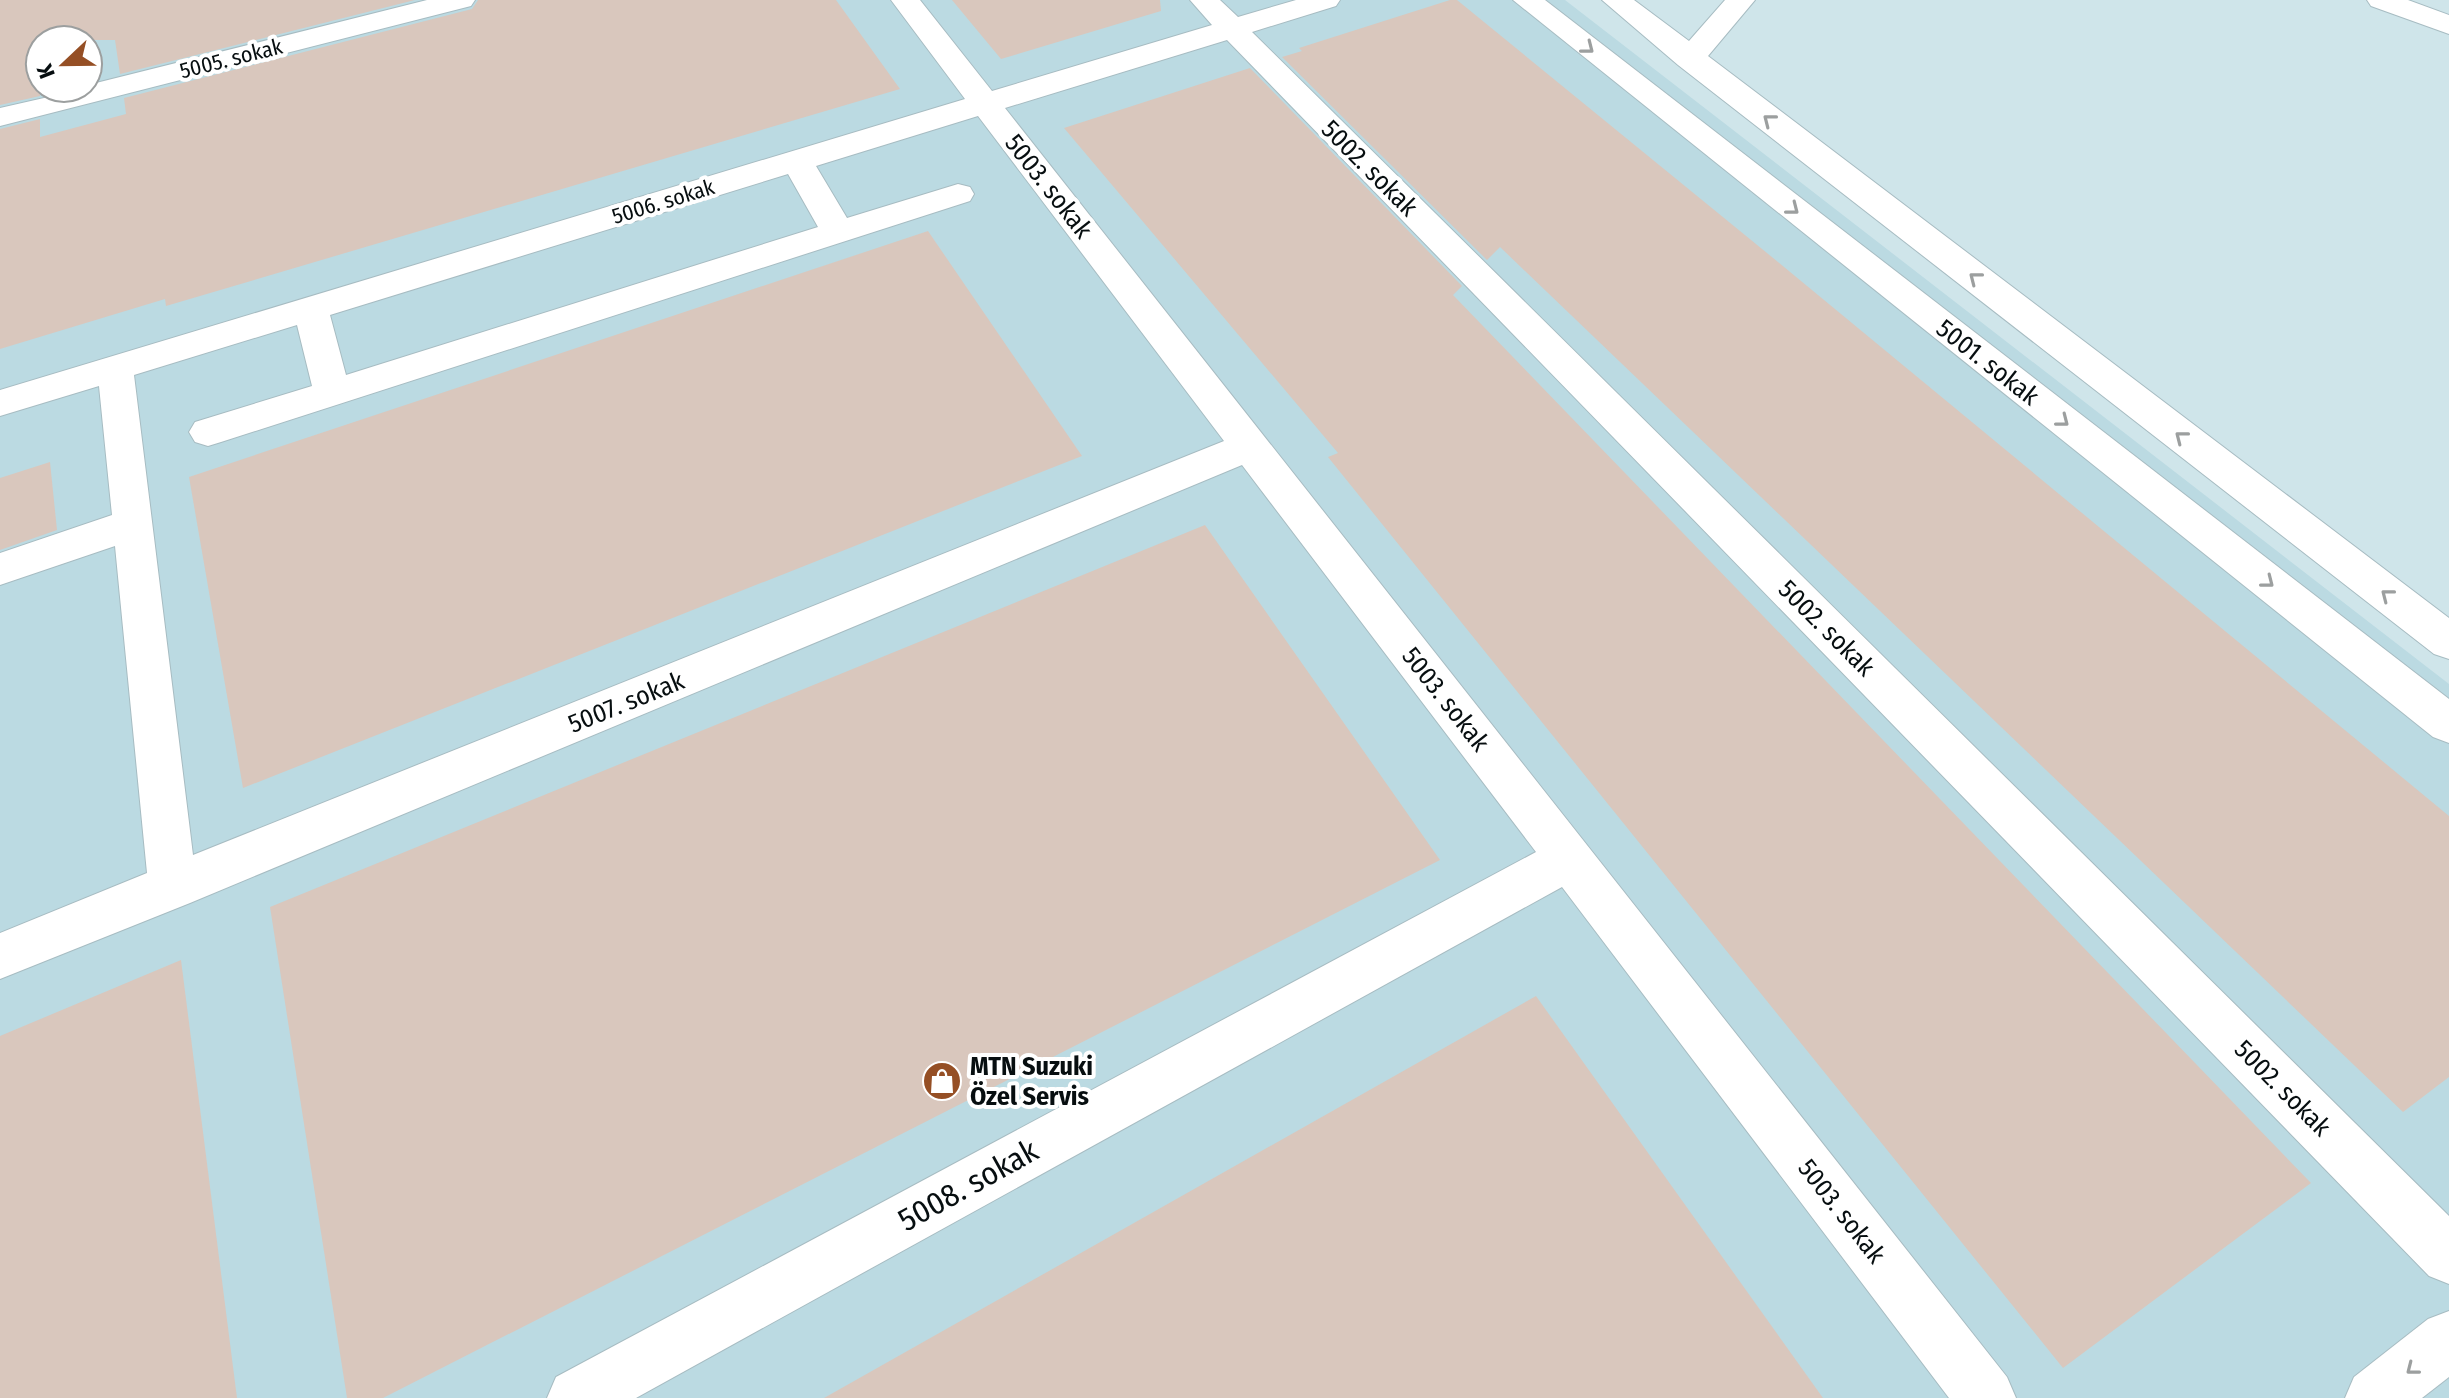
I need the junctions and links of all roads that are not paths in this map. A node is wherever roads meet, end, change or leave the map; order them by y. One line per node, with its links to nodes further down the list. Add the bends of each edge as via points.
1 (461, 0): 13 (street, 5005. sokak)
2 (905, 0): 12 (street, 5003. sokak)
3 (1204, 0): 10 (street, 5002. sokak)
4 (1326, 0): 10 (street, 5006. sokak)
5 (1527, 0): 26 (street, 5001. sokak, one-way to 26)
6 (1616, 0): 11 (street)
7 (1741, 0): 11 (street)
8 (2381, 0): 9 (street)
9 (2449, 25)
10 (1234, 30): 12 (street, 5006. sokak); 30 (street, 5002. sokak)
11 (1689, 59): 25 (street, one-way to 11)
12 (985, 103): 14 (street, 5006. sokak); 22 (street, 5003. sokak)
13 (0, 117)
14 (797, 161): 16 (street); 17 (street, 5006. sokak)
15 (958, 194): 16 (street)
16 (838, 232): 19 (street)
17 (311, 308): 18 (street, 5006. sokak); 19 (street)
18 (115, 367): 20 (street, 5006. sokak); 23 (street)
19 (332, 393): 21 (street)
20 (0, 403)
21 (208, 432)
22 (1250, 446): 27 (street, 5003. sokak); 28 (street, 5007. sokak)
23 (132, 524): 24 (street); 28 (street)
24 (0, 569)
25 (2449, 642)
26 (2449, 724)
27 (1570, 858): 32 (street, 5008. sokak); 33 (street, 5003. sokak)
28 (173, 888): 29 (street, 5007. sokak)
29 (0, 956)
30 (2449, 1256)
31 (2449, 1340): 34 (street, one-way to 34)
32 (577, 1398)
33 (1986, 1398)
34 (2375, 1398)

